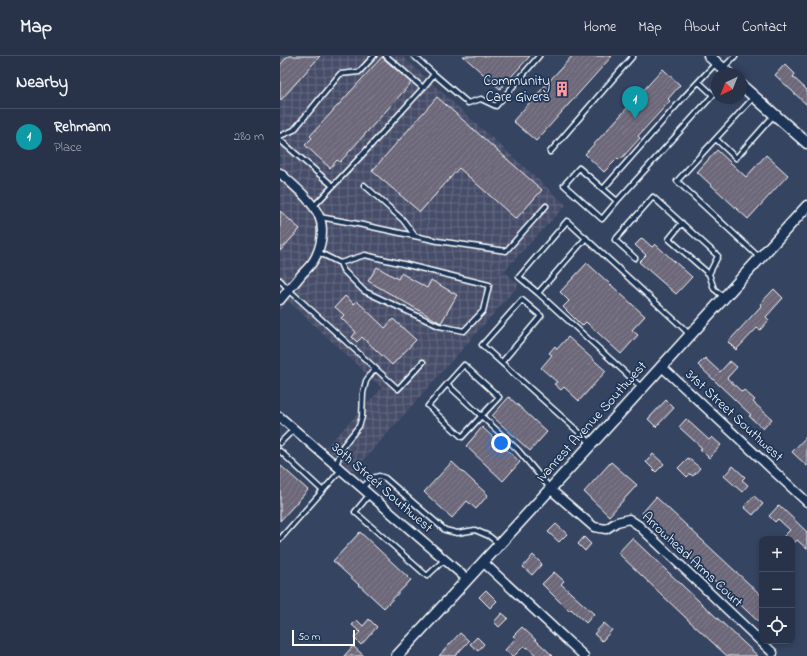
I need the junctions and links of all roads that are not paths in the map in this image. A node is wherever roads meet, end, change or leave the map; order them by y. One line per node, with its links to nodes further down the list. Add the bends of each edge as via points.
1 (374, 56): 14 (lane, via 359,72 340,74 294,130)
2 (386, 56): 10 (lane)
3 (414, 56): 8 (lane)
4 (539, 56): 8 (lane, via 496,106 481,99 468,103)
5 (633, 56): 18 (lane)
6 (735, 56): 7 (lane)
7 (719, 65): 9 (lane)
8 (434, 74): 10 (lane)
9 (699, 82): 22 (lane); 23 (lane, via 713,95)
10 (423, 88): 21 (lane)
11 (747, 90): 12 (street)
12 (755, 97): 13 (street); 15 (lane)
13 (775, 114): 15 (lane, via 736,158); 17 (street)
14 (280, 136)
15 (716, 139): 33 (lane, via 678,181)
16 (280, 140): 21 (lane)
17 (807, 143)
18 (550, 152)
19 (281, 177): 24 (street)
20 (364, 185): 29 (lane, via 403,220)
21 (333, 186): 24 (lane)
22 (603, 189): 23 (lane); 23 (lane, via 579,168 564,185 602,218)
23 (617, 201)
24 (313, 206): 27 (street)
25 (546, 206): 29 (lane, via 506,251)
26 (807, 206): 33 (street, Ivanrest Avenue Southwest)
27 (320, 217): 29 (lane); 31 (street, via 322,230)
28 (682, 223): 32 (lane, via 653,197 615,240); 35 (lane, via 718,256); 35 (lane, via 669,239)
29 (415, 236)
30 (586, 238): 38 (lane); 38 (lane, via 567,221 519,277); 41 (lane)
31 (318, 252): 34 (lane); 37 (street, via 313,262)
32 (635, 258)
33 (760, 258): 39 (street, Ivanrest Avenue Southwest)
34 (340, 263): 34 (lane, via 365,256 489,286 483,310 464,331 439,326 364,291 343,270)
35 (709, 274): 39 (lane, via 714,289)
36 (280, 280): 37 (lane)
37 (289, 290): 40 (street); 45 (lane)
38 (538, 293): 47 (lane)
39 (724, 298): 41 (street, Ivanrest Avenue Southwest)
40 (280, 300)
41 (690, 335): 44 (street, Ivanrest Avenue Southwest)
42 (424, 362): 45 (lane, via 398,389)
43 (502, 362): 43 (lane, via 482,345 522,300 541,316); 52 (lane)
44 (661, 366): 47 (street, Ivanrest Avenue Southwest); 59 (street, 31st Street Southwest)
45 (375, 368): 54 (lane, via 366,381 359,426 344,446)
46 (447, 384): 48 (lane); 48 (lane, via 464,365 499,397); 48 (lane, via 428,406 434,412 462,437)
47 (642, 388): 52 (street, Ivanrest Avenue Southwest)
48 (482, 416): 56 (lane, via 518,450)
49 (280, 417): 50 (street, 30th Street Southwest)
50 (294, 428): 51 (lane); 54 (street, 30th Street Southwest)
51 (280, 443)
52 (591, 444): 56 (street, Ivanrest Avenue Southwest)
53 (280, 451): 57 (lane)
54 (339, 467): 55 (street, 30th Street Southwest); 57 (lane)
55 (362, 488): 58 (street, 30th Street Southwest); 61 (lane, via 372,478 385,478 445,530 457,533 475,530)
56 (550, 489): 61 (street, Ivanrest Avenue Southwest); 65 (street, Arrowhead Arms Court, via 594,527 606,529 617,522 629,519 638,525)
57 (323, 491): 60 (lane)
58 (370, 494): 62 (street, 30th Street Southwest); 62 (lane, via 354,512 427,576)
59 (807, 502)
60 (280, 539)
61 (499, 544): 63 (street, Ivanrest Avenue Southwest)
62 (445, 560): 64 (street, 30th Street Southwest)
63 (483, 562): 64 (street, Ivanrest Avenue Southwest); 67 (street)
64 (467, 579): 66 (street, Ivanrest Avenue Southwest)
65 (773, 654)
66 (397, 656)
67 (584, 656)

